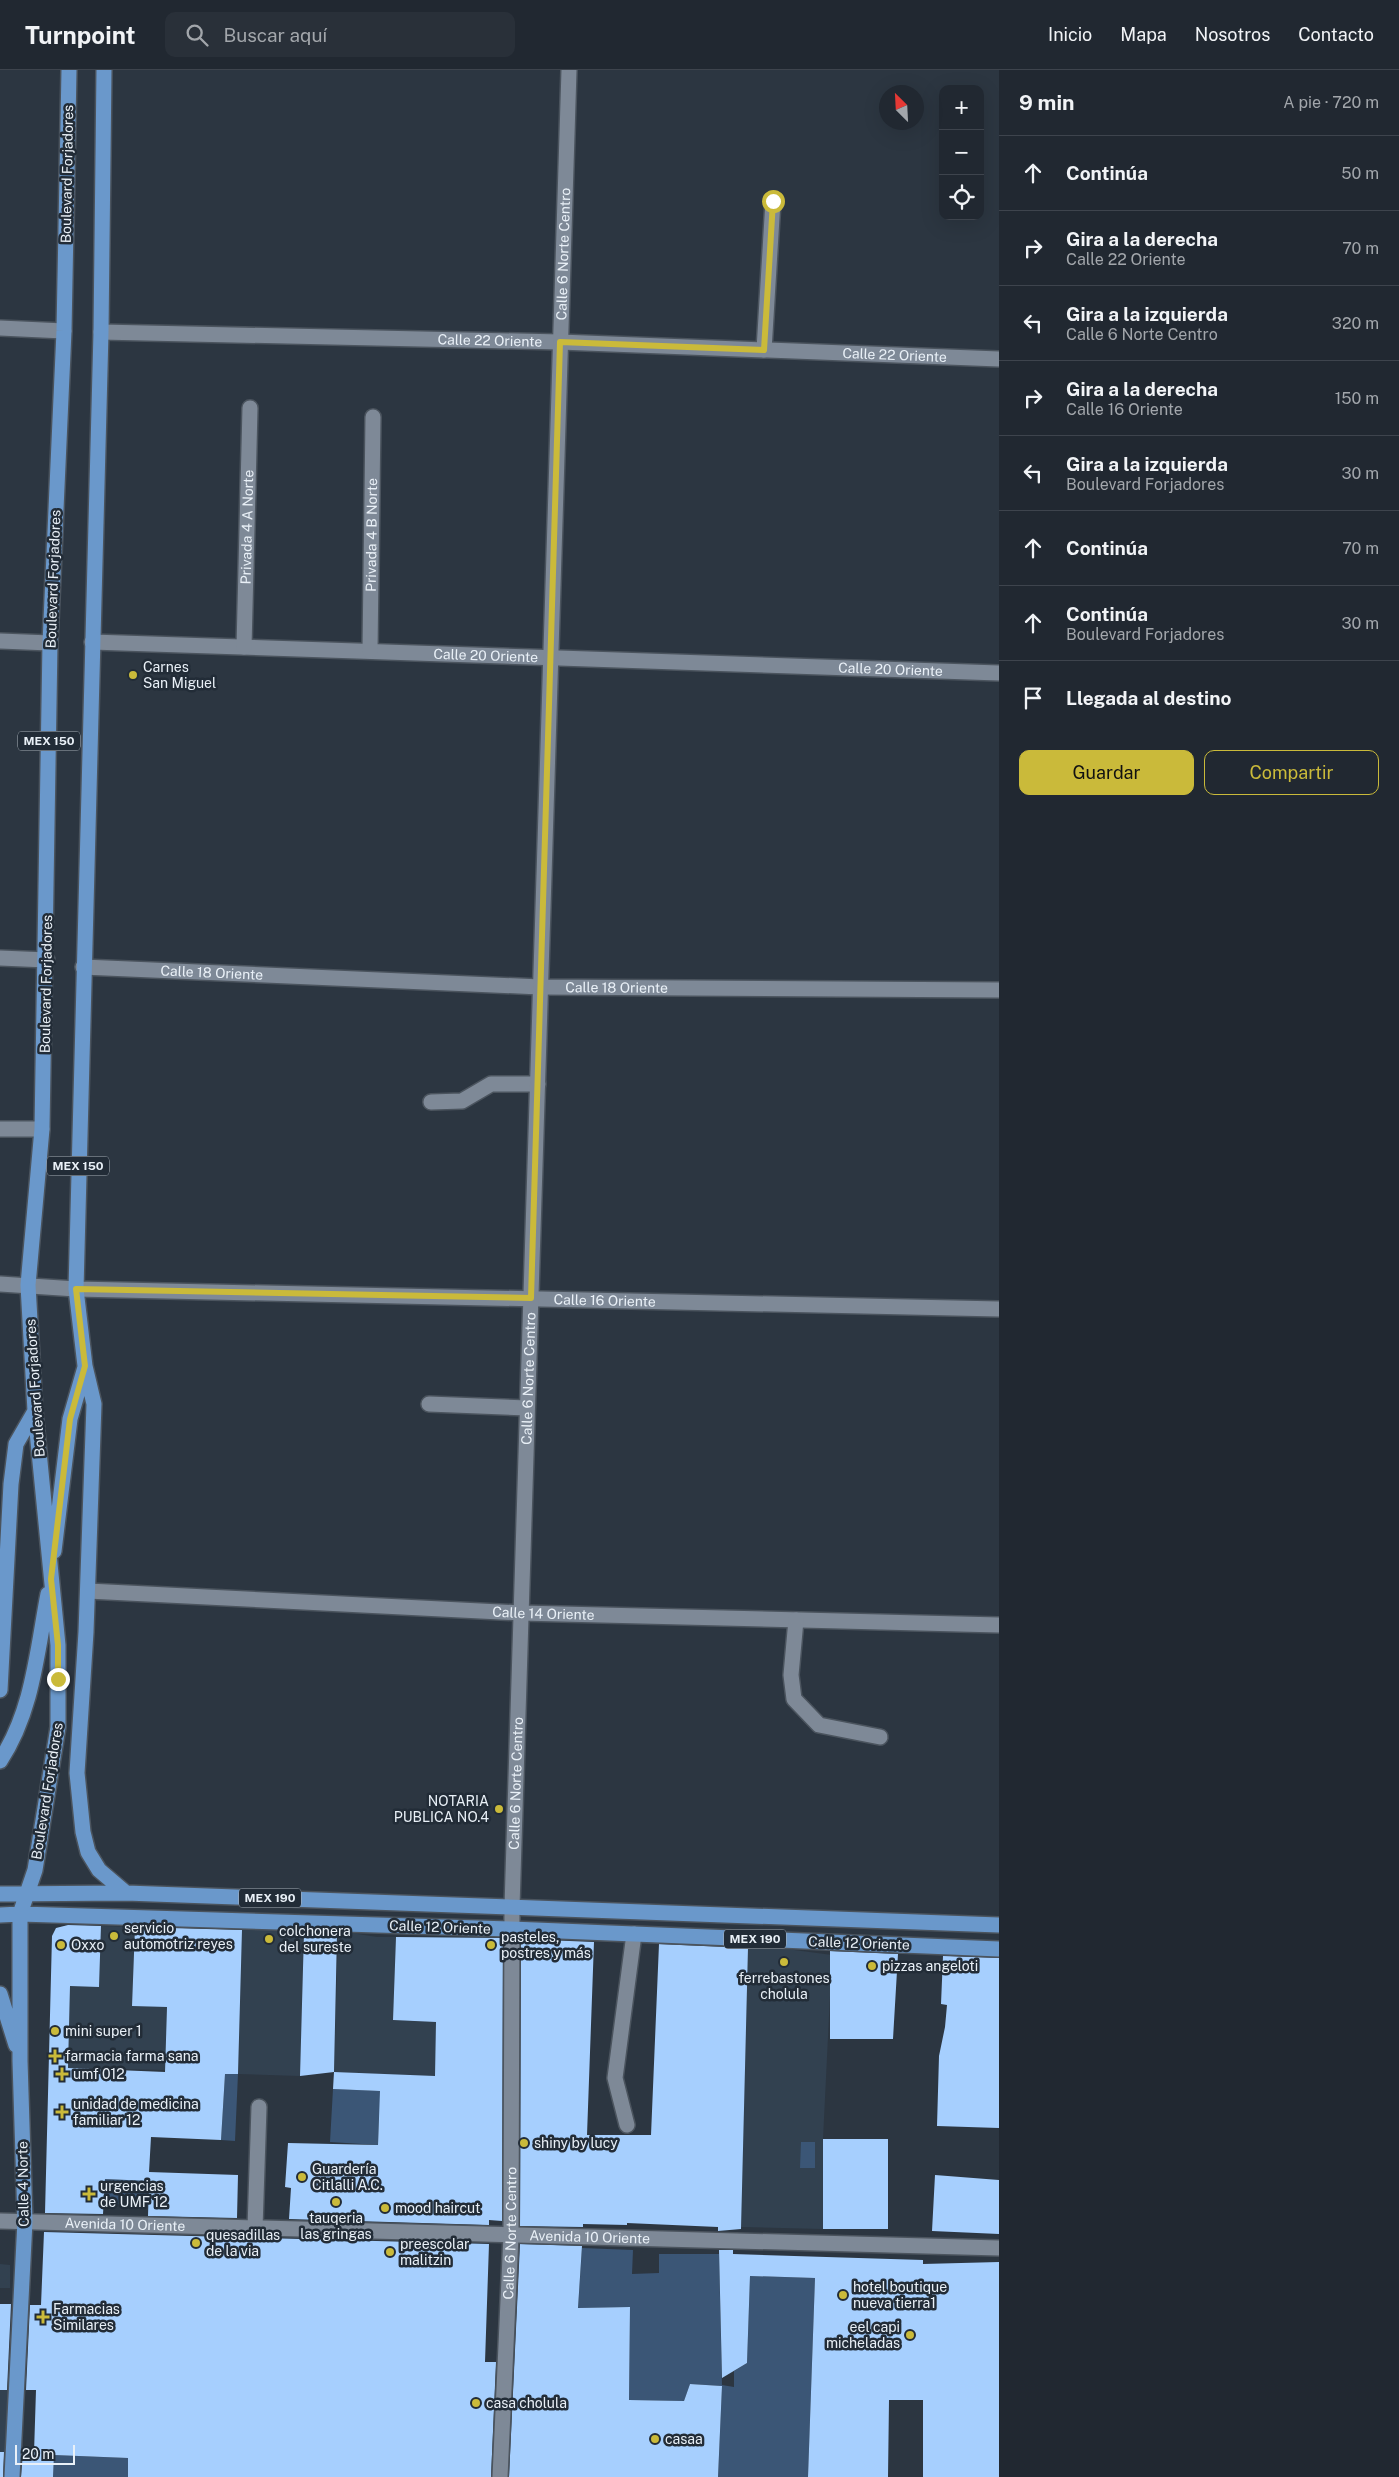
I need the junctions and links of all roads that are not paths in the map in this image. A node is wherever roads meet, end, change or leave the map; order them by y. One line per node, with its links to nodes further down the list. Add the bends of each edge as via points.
1 (69, 70): 6 (main road, Boulevard Forjadores / MEX 150)
2 (104, 70): 7 (main road, MEX 150)
3 (569, 70): 8 (street, Calle 6 Norte Centro)
4 (773, 201): 9 (street)
5 (0, 328): 6 (street)
6 (64, 331): 15 (main road, Boulevard Forjadores / MEX 150)
7 (101, 332): 8 (street, Calle 22 Oriente); 14 (main road, MEX 150)
8 (560, 342): 9 (street, Calle 22 Oriente); 18 (street, Calle 6 Norte Centro)
9 (764, 350): 10 (street, Calle 22 Oriente)
10 (999, 359)
11 (250, 408): 16 (street, Privada 4 A Norte)
12 (373, 417): 17 (street, Privada 4 B Norte)
13 (0, 641): 15 (street)
14 (92, 642): 16 (street, Calle 20 Oriente); 22 (main road, MEX 150)
15 (50, 643): 21 (main road, Boulevard Forjadores / MEX 150)
16 (244, 647): 17 (street, Calle 20 Oriente)
17 (370, 652): 18 (street, Calle 20 Oriente)
18 (550, 658): 19 (street, Calle 20 Oriente); 23 (street, Calle 6 Norte Centro)
19 (999, 673)
20 (0, 958): 21 (street)
21 (47, 960): 28 (main road, Boulevard Forjadores / MEX 150)
22 (83, 967): 23 (street, Calle 18 Oriente); 31 (main road, MEX 150)
23 (540, 987): 24 (street, Calle 18 Oriente); 25 (street, Calle 6 Norte Centro)
24 (999, 990)
25 (538, 1084): 26 (street, via 491,1084 462,1101); 32 (street, Calle 6 Norte Centro)
26 (431, 1102)
27 (0, 1129): 28 (street)
28 (42, 1129): 30 (main road, Boulevard Forjadores / MEX 150)
29 (0, 1284): 30 (street, Calle 16 Oriente)
30 (28, 1285): 31 (street, Calle 16 Oriente); 37 (main road, Boulevard Forjadores / MEX 150)
31 (76, 1289): 32 (street, Calle 16 Oriente); 34 (main road, MEX 150)
32 (531, 1298): 33 (street, Calle 16 Oriente); 36 (street, Calle 6 Norte Centro)
33 (999, 1309)
34 (85, 1366): 38 (main road, MEX 150, via 70,1419); 39 (main road, via 94,1404)
35 (428, 1404): 36 (street)
36 (528, 1408): 41 (street, Calle 6 Norte Centro)
37 (35, 1411): 38 (main road, Boulevard Forjadores); 40 (main road, via 16,1444)
38 (51, 1579): 46 (main road, MEX 150, via 28,1702 13,1741); 47 (main road, Boulevard Forjadores, via 58,1645 58,1727)
39 (88, 1591): 41 (street, Calle 14 Oriente); 48 (main road, via 77,1773 80,1815 94,1863)
40 (2, 1601): 44 (main road)
41 (521, 1613): 42 (street, Calle 14 Oriente); 50 (street, Calle 6 Norte Centro)
42 (796, 1620): 43 (street, Calle 14 Oriente); 45 (street, via 791,1675 794,1699 819,1724)
43 (999, 1626)
44 (0, 1690)
45 (880, 1737)
46 (0, 1761)
47 (29, 1893): 48 (main road, Calle 12 Oriente / MEX 190); 49 (main road, Calle 12 Oriente / MEX 190); 51 (main road, Calle 4 Norte)
48 (126, 1893): 50 (main road, Calle 12 Oriente / MEX 190)
49 (0, 1894)
50 (512, 1907): 53 (main road, Calle 12 Oriente / MEX 190); 54 (street, Calle 6 Norte Centro)
51 (20, 1914): 52 (main road, Calle 12 Oriente / MEX 190); 54 (main road, Calle 12 Oriente / MEX 190); 58 (main road, Calle 4 Norte)
52 (0, 1915)
53 (999, 1925)
54 (512, 1928): 55 (main road, Calle 12 Oriente / MEX 190); 64 (street, Calle 6 Norte Centro)
55 (634, 1934): 56 (main road, Calle 12 Oriente / MEX 190); 60 (street, via 615,2078)
56 (999, 1949)
57 (0, 1994): 58 (main road)
58 (20, 2061): 62 (main road, Calle 4 Norte)
59 (259, 2107): 63 (street)
60 (627, 2125)
61 (0, 2221): 62 (street, Avenida 10 Oriente)
62 (24, 2221): 63 (street, Avenida 10 Oriente); 66 (main road, Calle 4 Norte)
63 (255, 2228): 64 (street, Avenida 10 Oriente)
64 (511, 2236): 65 (street, Avenida 10 Oriente); 67 (street, Calle 6 Norte Centro)
65 (999, 2248)
66 (12, 2477)
67 (500, 2477)

